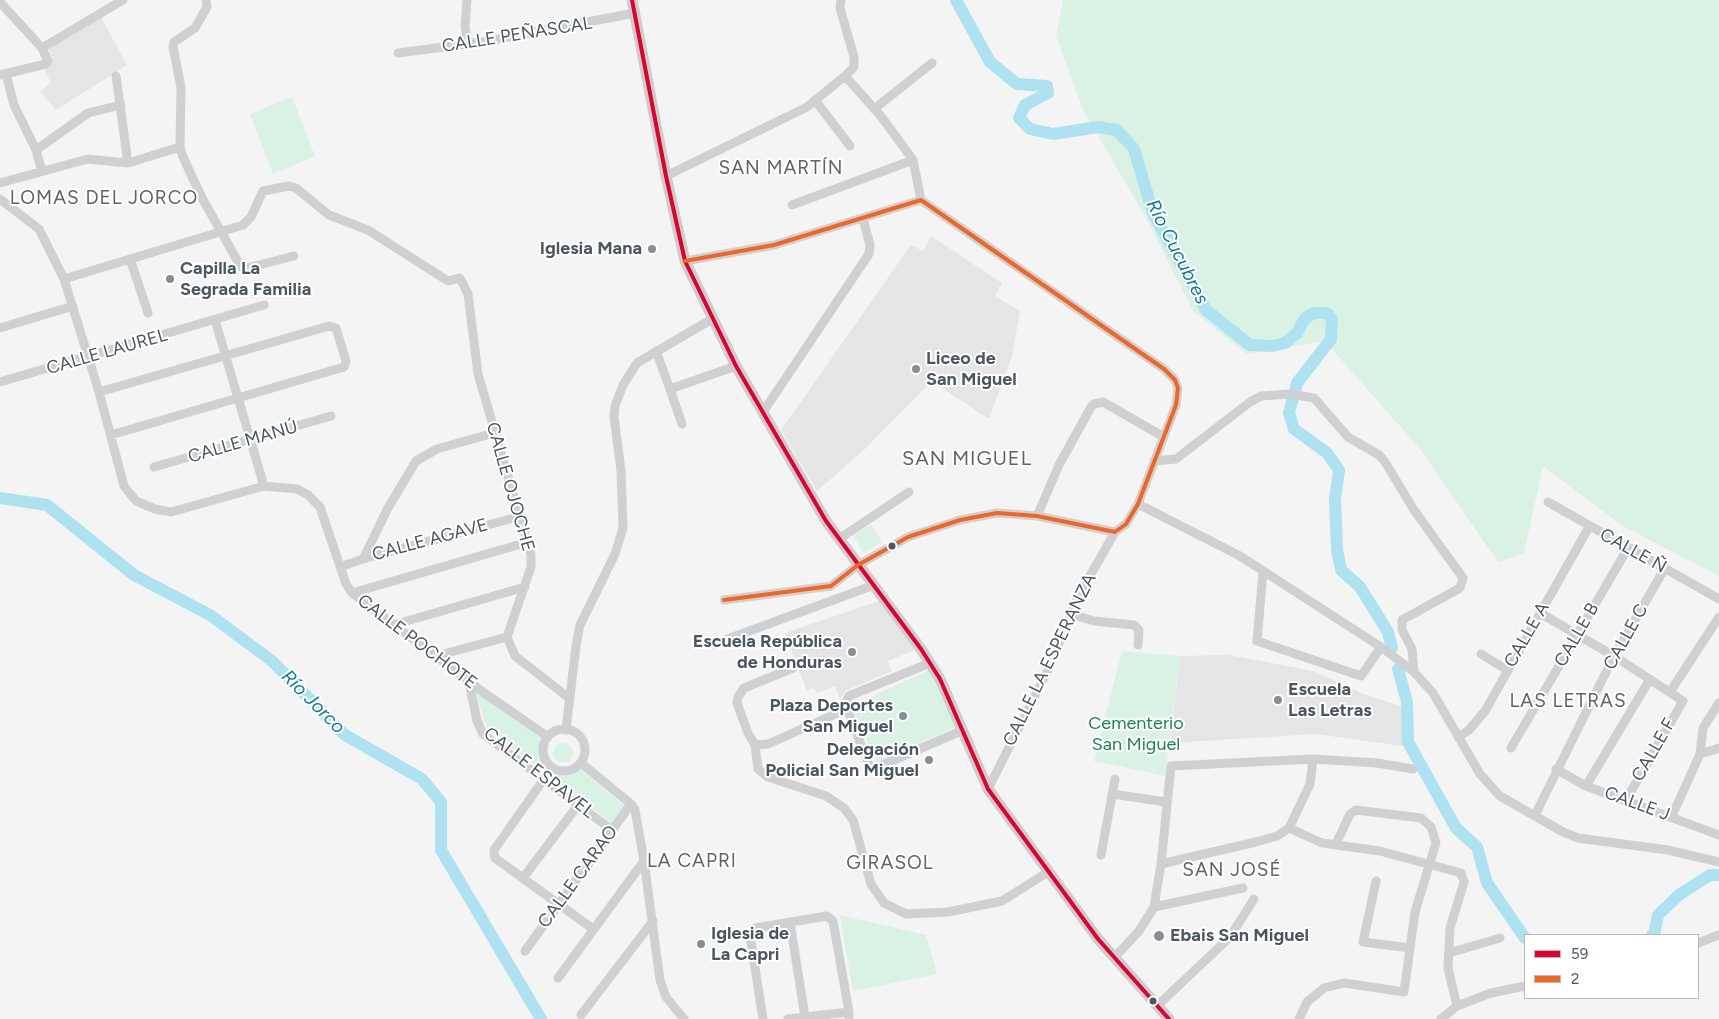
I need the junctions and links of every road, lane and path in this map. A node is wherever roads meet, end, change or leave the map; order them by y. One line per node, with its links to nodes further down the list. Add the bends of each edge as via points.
1 (123, 0): 9 (street)
2 (206, 0): 19 (street, via 207,7 195,28 174,42 173,47 182,87)
3 (467, 0): 8 (street, via 465,27)
4 (632, 0): 7 (main road)
5 (841, 0): 14 (street, via 840,8 854,57 854,67)
6 (0, 2): 9 (street)
7 (634, 14): 8 (street, CALLE PEÑASCAL); 24 (main road)
8 (468, 44): 10 (street, CALLE PEÑASCAL)
9 (42, 48): 12 (street, via 48,58 46,64)
10 (398, 53)
11 (932, 64): 17 (street)
12 (3, 74): 20 (street)
13 (116, 76): 16 (street)
14 (845, 76): 15 (street); 17 (street)
15 (815, 100): 18 (street); 24 (street)
16 (121, 105): 20 (street, via 88,113); 22 (street)
17 (874, 109): 21 (street)
18 (850, 146)
19 (180, 147): 22 (street); 30 (street)
20 (36, 150): 23 (street)
21 (913, 160): 27 (street); 28 (street)
22 (128, 163): 23 (street, via 88,158)
23 (42, 171): 25 (street)
24 (666, 176): 33 (main road)
25 (0, 183)
26 (0, 199): 34 (street, CALLE POCHOTE, via 39,228)
27 (921, 200): 29 (street); 54 (street, CALLE LA ESPERANZA, via 1164,369 1175,380 1179,396)
28 (792, 205)
29 (863, 219): 33 (street, via 774,245); 49 (street, via 870,245 869,254)
30 (220, 230): 31 (street, via 240,267); 32 (street); 52 (street, CALLE OJOCHE, via 242,225 251,217 262,191 289,186 329,215 368,230 448,281 460,278 468,294 478,374)
31 (294, 256)
32 (130, 259): 34 (street); 37 (street)
33 (685, 260): 38 (main road)
34 (64, 280): 36 (street, CALLE POCHOTE)
35 (264, 305): 39 (street, CALLE LAUREL)
36 (73, 306): 40 (street); 43 (street, CALLE POCHOTE)
37 (148, 313)
38 (712, 319): 41 (street); 44 (main road)
39 (215, 320): 42 (street); 43 (street, CALLE LAUREL)
40 (0, 328)
41 (656, 351): 46 (street); 98 (street, via 637,363 615,406 623,528 615,554 580,625)
42 (225, 356): 47 (street); 48 (street); 48 (street, via 329,326 336,328 346,362 344,367)
43 (89, 357): 45 (street, CALLE LAUREL); 47 (street, CALLE POCHOTE)
44 (736, 366): 46 (street); 49 (main road)
45 (0, 382)
46 (670, 389): 51 (street)
47 (99, 392): 53 (street, CALLE POCHOTE)
48 (238, 397): 53 (street); 55 (street)
49 (763, 412): 66 (main road, via 806,490)
50 (331, 416): 55 (street, CALLE MANÚ)
51 (682, 424)
52 (494, 433): 62 (street, CALLE OJOCHE); 69 (street, via 437,449 416,461)
53 (111, 435): 58 (street, CALLE POCHOTE, via 124,486 136,501 155,509 171,512)
54 (1164, 437): 56 (street, CALLE LA ESPERANZA); 63 (street, via 1103,402 1094,404 1059,465)
55 (250, 440): 57 (street, CALLE MANÚ); 58 (street)
56 (1154, 461): 61 (street, CALLE LA ESPERANZA); 94 (street, via 1176,459 1261,396 1290,394 1314,398 1348,437 1385,462 1414,510 1463,578 1460,588 1402,620 1402,630 1412,649)
57 (154, 467)
58 (264, 486): 71 (street, CALLE POCHOTE, via 297,489 320,507)
59 (909, 492): 66 (street)
60 (1548, 502): 64 (street, CALLE Ñ)
61 (1138, 504): 65 (street, CALLE LA ESPERANZA, via 1126,524); 73 (street, via 1240,556)
62 (521, 516): 67 (street, CALLE OJOCHE); 69 (street, CALLE AGAVE)
63 (1037, 516): 65 (street); 70 (street, via 997,514 933,527 908,536)
64 (1589, 527): 68 (street, CALLE Ñ); 79 (street, CALLE A)
65 (1114, 532): 80 (street, CALLE LA ESPERANZA)
66 (839, 539): 70 (main road)
67 (528, 542): 75 (street, CALLE OJOCHE, via 531,567); 76 (street)
68 (1628, 548): 72 (street, CALLE Ñ); 83 (street, CALLE B)
69 (363, 558): 71 (street, CALLE AGAVE)
70 (858, 565): 74 (main road); 78 (street, via 831,586)
71 (340, 567): 76 (street, CALLE POCHOTE)
72 (1666, 568): 77 (street, CALLE Ñ); 90 (street, CALLE C)
73 (1263, 572): 87 (street); 87 (street, via 1257,641 1361,676)
74 (874, 585): 85 (street); 91 (main road)
75 (525, 587): 82 (street); 84 (street, CALLE OJOCHE)
76 (352, 592): 82 (street, CALLE POCHOTE)
77 (1719, 599)
78 (724, 600)
79 (1540, 613): 83 (street); 93 (street, CALLE A)
80 (1071, 614): 86 (street, via 1094,621 1134,624 1139,630); 116 (street, CALLE LA ESPERANZA, via 1047,672)
81 (1719, 618): 97 (street)
82 (393, 626): 89 (street, CALLE POCHOTE)
83 (1577, 634): 90 (street); 106 (street, CALLE B)
84 (507, 637): 89 (street); 98 (street, via 515,656)
85 (714, 644)
86 (1138, 645)
87 (1381, 647): 94 (street)
88 (1481, 654): 93 (street)
89 (436, 656): 96 (street, CALLE POCHOTE)
90 (1614, 656): 95 (street); 112 (street, CALLE C)
91 (930, 663): 100 (street, via 848,696); 102 (main road)
92 (793, 668): 105 (street, via 740,692 737,703)
93 (1507, 670): 104 (street, CALLE A, via 1485,711 1469,730)
94 (1414, 672): 104 (street, via 1433,693)
95 (1650, 679): 97 (street); 115 (street)
96 (469, 682): 103 (street, CALLE POCHOTE); 113 (street, CALLE ESPAVEL, via 483,734)
97 (1670, 692): 118 (street, CALLE F, via 1683,700)
98 (568, 698): 101 (street)
99 (1719, 703): 108 (street, via 1703,728)
100 (847, 709): 102 (street, via 870,770); 105 (street, via 768,744)
101 (566, 730): 103 (street, via 559,730); 110 (street, via 573,731 583,741 585,755)
102 (961, 731): 116 (main road)
103 (548, 737): 110 (street, via 544,757 552,768 572,770)
104 (1458, 737): 122 (street, via 1488,786)
105 (755, 745): 133 (street, via 758,769 762,774 826,796 844,808 853,820 871,884 879,898 906,914 948,912 1002,901)
106 (1511, 748)
107 (1719, 748): 108 (street)
108 (1700, 754): 123 (street)
109 (1313, 759): 111 (street); 119 (street, via 1170,766); 124 (street, via 1310,784)
110 (581, 763): 120 (street)
111 (1413, 769)
112 (1556, 769): 115 (street, CALLE J); 122 (street, CALLE C)
113 (544, 779): 121 (street, CALLE ESPAVEL); 134 (street, via 494,850 495,858)
114 (1115, 779): 117 (street)
115 (1586, 786): 118 (street, CALLE J)
116 (988, 789): 133 (main road)
117 (1112, 794): 119 (street); 128 (street)
118 (1626, 800): 123 (street, CALLE J)
119 (1166, 802): 131 (street)
120 (631, 804): 125 (street, CALLE CARAO); 129 (street, via 637,817)
121 (578, 805): 125 (street, CALLE ESPAVEL); 134 (street)
122 (1535, 815): 130 (street, via 1578,838 1668,850)
123 (1672, 816): 126 (street, CALLE J)
124 (1288, 828): 127 (street, via 1322,842); 131 (street, via 1277,836 1256,842)
125 (612, 830): 138 (street, CALLE CARAO)
126 (1719, 834)
127 (1336, 844): 132 (street, via 1380,851); 132 (street, via 1353,811 1414,816 1426,822 1435,834)
128 (1101, 855)
129 (644, 861): 140 (street); 142 (street)
130 (1719, 862)
131 (1161, 864): 139 (street)
132 (1430, 865): 146 (street, via 1415,912); 148 (street, via 1461,873 1464,878 1450,928)
133 (1048, 872): 149 (main road)
134 (523, 878): 138 (street)
135 (1376, 881): 146 (street, via 1363,942)
136 (1243, 888): 139 (street)
137 (1254, 900): 152 (street, via 1230,937)
138 (558, 903): 142 (street); 147 (street, CALLE CARAO)
139 (1154, 907): 149 (street, via 1139,931)
140 (652, 921): 154 (street); 158 (street, via 660,980 666,997)
141 (790, 922): 155 (street, via 827,916 833,921); 156 (street); 159 (street, via 755,928 750,936)
142 (593, 929): 150 (street)
143 (1719, 935): 145 (street)
144 (1500, 938): 148 (street)
145 (1699, 943)
146 (1410, 948): 161 (street, via 1404,992 1344,983 1324,988 1307,1002)
147 (525, 951)
148 (1449, 953): 153 (street, via 1449,976)
149 (1114, 958): 152 (main road)
150 (558, 978)
151 (1524, 986): 153 (street, via 1491,993)
152 (1157, 1006): 157 (main road)
153 (1457, 1006): 162 (street)
154 (581, 1015)
155 (849, 1015): 156 (street)
156 (805, 1016): 160 (street)
157 (1163, 1018)
158 (684, 1019)
159 (762, 1019)
160 (788, 1019)
161 (1299, 1019)
162 (1441, 1019)

